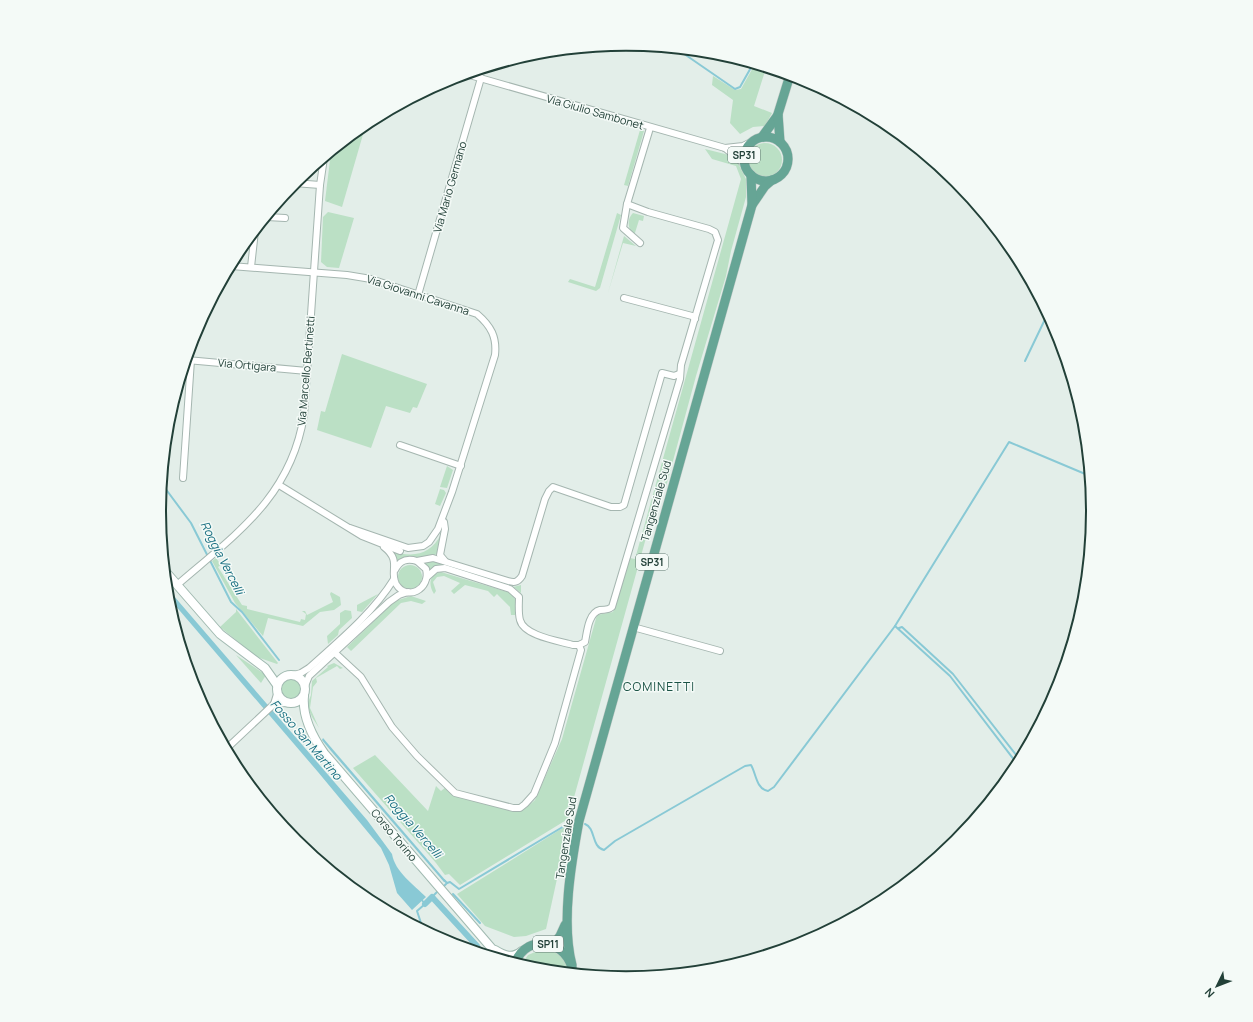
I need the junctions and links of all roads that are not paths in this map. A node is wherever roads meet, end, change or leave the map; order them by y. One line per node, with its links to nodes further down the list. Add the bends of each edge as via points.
1 (475, 76): 2 (street, Via Giulio Sambonet)
2 (481, 78): 5 (street, Via Giulio Sambonet); 25 (street, Via Mario Germano)
3 (788, 80): 4 (main road, SP31)
4 (778, 114): 6 (main road, SP31); 8 (main road, SP31)
5 (650, 128): 9 (street, Via Giulio Sambonet); 16 (street)
6 (762, 137): 7 (main road, SP31); 8 (main road, SP31)
7 (753, 141): 9 (street, Via Giulio Sambonet, via 743,146); 10 (main road, SP31, via 744,154)
8 (780, 142): 13 (main road, SP31, via 786,150 788,161 784,171)
9 (725, 148): 10 (street, Via Giulio Sambonet)
10 (744, 164): 12 (main road, SP31)
11 (323, 165): 15 (street, Via Marcello Bertinetti)
12 (751, 175): 13 (main road, SP31, via 761,181); 17 (main road, Tangenziale Sud / SP31)
13 (772, 180): 17 (main road, Tangenziale Sud / SP31)
14 (303, 184): 15 (street)
15 (320, 185): 24 (street, Via Marcello Bertinetti)
16 (627, 204): 21 (street, via 623,228); 27 (street, via 715,232 718,240)
17 (752, 205): 49 (main road, Tangenziale Sud / SP31)
18 (273, 217): 19 (street)
19 (285, 218)
20 (253, 242): 23 (street)
21 (640, 243)
22 (237, 266): 23 (street, Via Giovanni Cavanna)
23 (250, 267): 24 (street, Via Giovanni Cavanna)
24 (314, 272): 25 (street, Via Giovanni Cavanna, via 371,279); 30 (street, Via Marcello Bertinetti)
25 (418, 295): 33 (street, Via Giovanni Cavanna, via 477,314 492,330 495,339 495,355)
26 (624, 298): 27 (street)
27 (695, 318): 31 (street)
28 (192, 360): 30 (street, Via Ortigara)
29 (188, 371): 34 (street)
30 (307, 371): 35 (street, Via Marcello Bertinetti, via 302,430 290,466)
31 (679, 374): 42 (street, via 674,376 662,373 624,505 620,508 611,507 553,487 545,499 519,581 508,581); 50 (street, via 680,379 616,599 607,611 600,610 594,613 585,642)
32 (400, 445): 33 (street)
33 (461, 466): 36 (street)
34 (183, 478)
35 (279, 485): 38 (street); 47 (street, Via Marcello Bertinetti, via 254,517)
36 (445, 513): 37 (street); 39 (street)
37 (444, 522): 39 (street); 42 (street, via 446,530 440,555)
38 (350, 528): 39 (street, via 408,548 423,546); 40 (street)
39 (436, 537): 40 (street, via 426,549 417,552)
40 (381, 544): 43 (street, via 394,560)
41 (417, 561): 42 (street, via 433,558); 43 (street, via 405,560); 44 (street, via 426,569)
42 (444, 561)
43 (395, 570): 46 (street)
44 (427, 576): 48 (street, via 421,588 416,592); 50 (street, via 436,569 445,568 510,589 519,597 520,619 529,632 573,646)
45 (171, 578): 47 (main road, Corso Torino)
46 (394, 579): 48 (street, via 399,588); 54 (street, via 385,593 309,668 301,674)
47 (177, 585): 53 (main road, Corso Torino, via 220,634)
48 (408, 592): 52 (street, via 389,602)
49 (633, 627): 51 (street); 62 (main road, Tangenziale Sud / SP31, via 579,821)
50 (579, 645): 52 (street, via 581,650 555,743 534,794 520,808 455,793 392,727 361,677)
51 (720, 651)
52 (335, 653): 55 (street, via 309,676)
53 (265, 668): 54 (main road, Corso Torino); 56 (main road, Corso Torino)
54 (290, 676): 55 (main road, Corso Torino, via 301,679); 56 (main road)
55 (305, 686): 57 (main road, Corso Torino)
56 (277, 689): 58 (main road, Corso Torino); 59 (street)
57 (304, 696): 58 (main road, via 298,702); 60 (main road, Corso Torino)
58 (289, 703): 59 (street); 60 (main road, Corso Torino, via 297,707)
59 (274, 704): 61 (street)
60 (306, 718): 64 (main road, Corso Torino, via 312,735 324,753)
61 (230, 744)
62 (566, 922): 63 (main road, Tangenziale Sud); 71 (main road, Tangenziale Sud)
63 (553, 945): 66 (main road, SP11, via 537,944); 70 (main road, SP11, via 564,953)
64 (490, 947): 65 (main road, Corso Torino); 67 (main road, Corso Torino)
65 (494, 951)
66 (523, 951): 68 (main road, Corso Torino); 69 (main road, SP11)
67 (501, 953)
68 (511, 956)
69 (519, 958)
70 (571, 968)
71 (572, 968)

